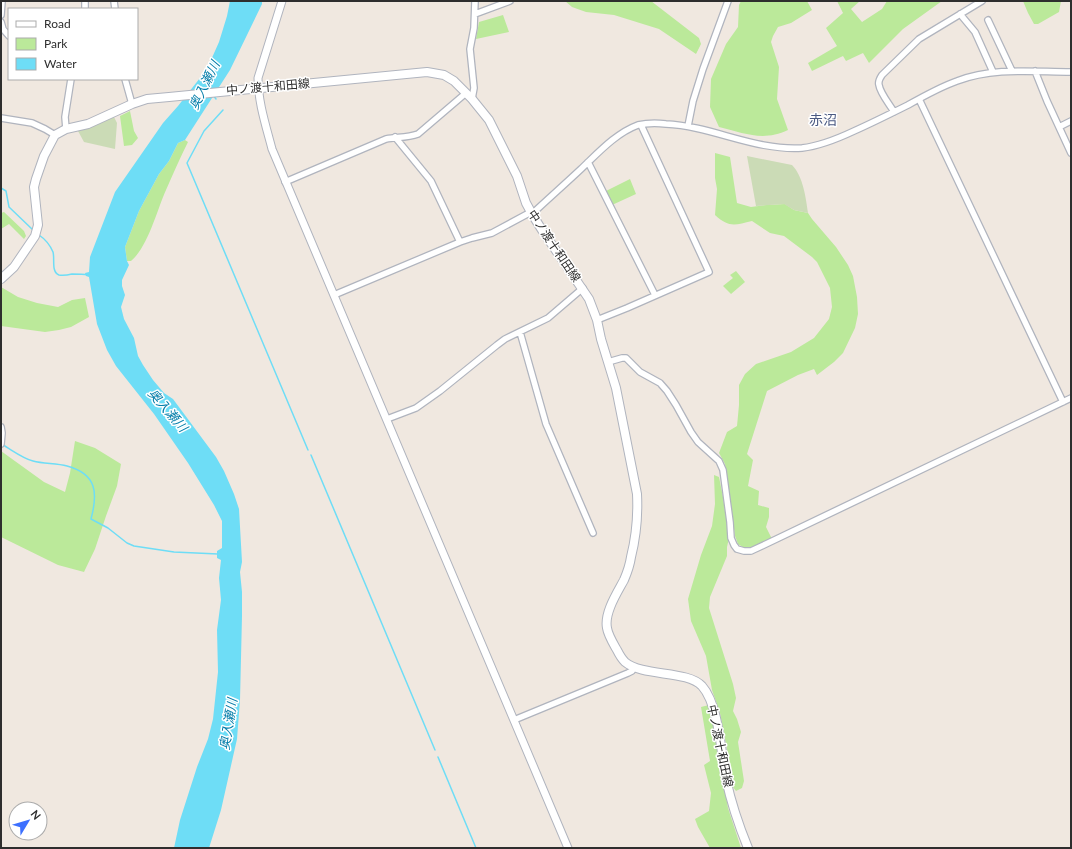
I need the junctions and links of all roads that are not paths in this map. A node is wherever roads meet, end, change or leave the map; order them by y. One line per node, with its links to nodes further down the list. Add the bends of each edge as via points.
1 (2, 1): 9 (street)
2 (282, 1): 19 (street, via 258,78)
3 (475, 1): 7 (street)
4 (510, 1): 7 (street)
5 (728, 1): 27 (street, via 703,69)
6 (982, 1): 8 (street)
7 (475, 14): 20 (street, via 470,49 474,88)
8 (960, 14): 14 (street, via 975,32); 23 (street, via 919,39 882,75 879,86)
9 (1, 15)
10 (988, 20): 15 (street)
11 (1, 22): 12 (street)
12 (8, 35)
13 (1036, 71): 15 (street); 16 (street); 28 (street)
14 (993, 72): 15 (street); 21 (street, via 957,81)
15 (1012, 72)
16 (1071, 72)
17 (125, 80): 22 (street)
18 (70, 81): 29 (street)
19 (258, 88): 20 (main road, 中ノ渡十和田線, via 427,72 444,75); 22 (main road, 中ノ渡十和田線, via 147,99); 34 (street, via 272,149)
20 (469, 96): 31 (street, via 418,134); 35 (main road, 中ノ渡十和田線, via 492,126 517,176)
21 (919, 99): 23 (street); 45 (street)
22 (132, 104): 29 (main road, 中ノ渡十和田線, via 88,124)
23 (894, 112): 27 (street, via 835,140 803,148 762,144)
24 (1, 118): 30 (street, via 32,123)
25 (1071, 121): 28 (street)
26 (641, 125): 27 (street, via 658,123); 33 (street, via 619,136); 39 (street, via 709,272)
27 (688, 126)
28 (1059, 126): 32 (street)
29 (66, 129): 30 (main road, 中ノ渡十和田線)
30 (55, 135): 37 (main road, via 44,156 34,187 38,225 36,232 14,267)
31 (395, 137): 34 (street); 36 (street, via 431,181)
32 (1071, 153)
33 (588, 162): 35 (street); 39 (street)
34 (286, 182): 40 (street)
35 (531, 213): 36 (street, via 492,233); 38 (main road, 中ノ渡十和田線)
36 (460, 242): 40 (street)
37 (1, 279)
38 (583, 288): 41 (main road, 中ノ渡十和田線); 42 (street, via 548,318)
39 (655, 295): 41 (street)
40 (334, 296): 46 (street)
41 (597, 320): 43 (main road, 中ノ渡十和田線)
42 (520, 332): 46 (street, via 505,339 416,408); 49 (street, via 546,424)
43 (608, 362): 45 (street, via 626,358 640,372 660,383 698,442 719,461 723,470 731,538 738,549 744,551 751,551 766,544); 50 (main road, 中ノ渡十和田線, via 616,388 638,504 631,558 609,612 606,626 623,660)
44 (1071, 398): 45 (street)
45 (1063, 402)
46 (387, 420): 51 (street)
47 (2, 430): 48 (street)
48 (1, 444)
49 (593, 533)
50 (634, 667): 51 (street, via 628,673); 53 (main road, 中ノ渡十和田線, via 692,679 707,693 715,714 726,780)
51 (514, 720): 52 (street)
52 (568, 848)
53 (748, 848)

